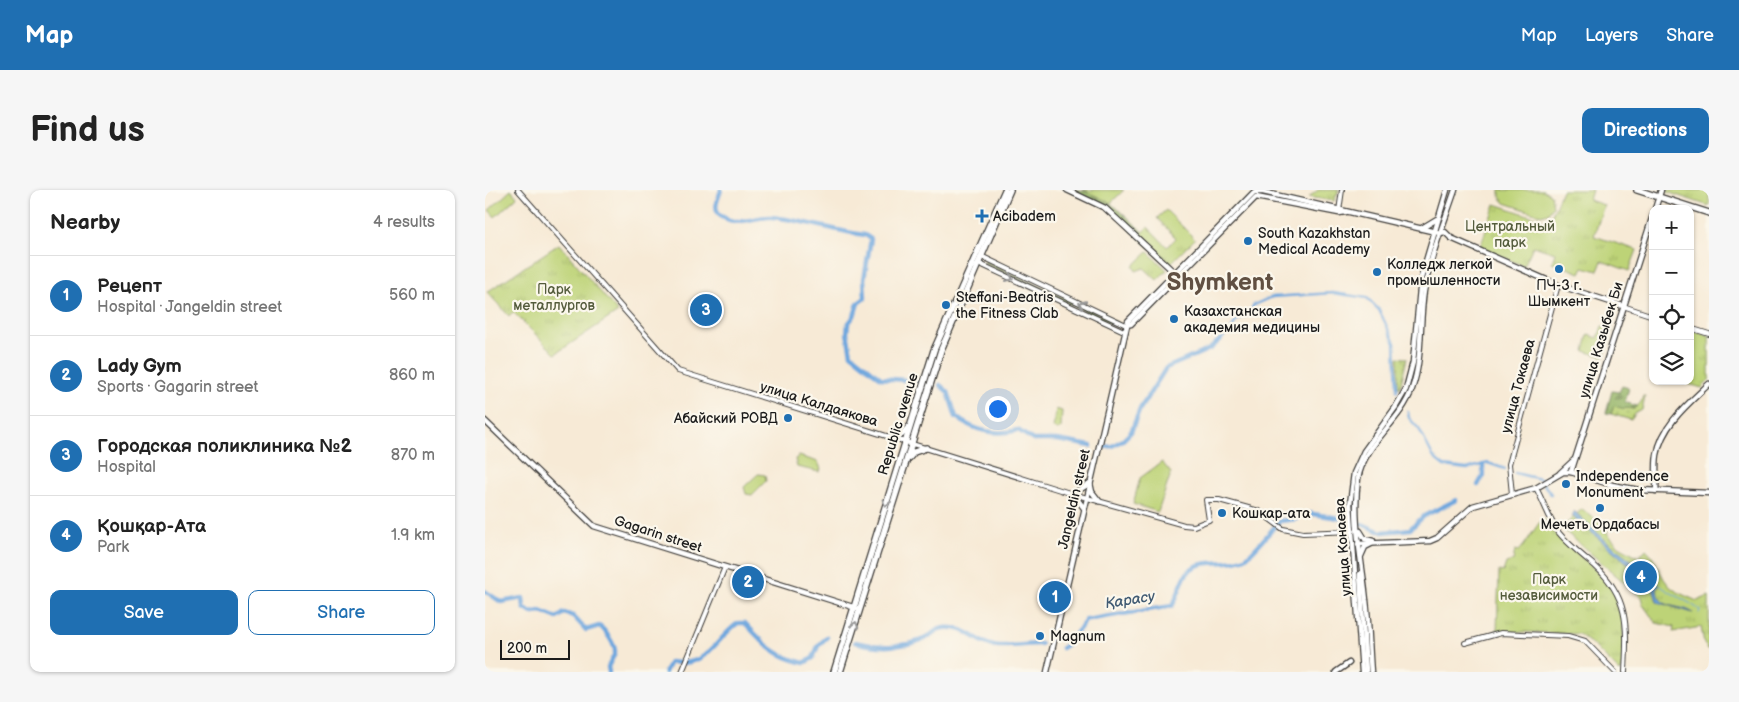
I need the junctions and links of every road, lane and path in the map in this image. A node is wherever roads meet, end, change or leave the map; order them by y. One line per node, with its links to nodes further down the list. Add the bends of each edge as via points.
1 (518, 190): 42 (street, улица Калдаякова, via 678,371)
2 (1005, 190): 20 (main road, Republic avenue)
3 (1010, 190): 20 (main road, Republic avenue)
4 (1067, 190): 22 (main road, via 1105,208)
5 (1342, 190): 12 (street)
6 (1447, 190): 14 (main road)
7 (1455, 190): 15 (main road)
8 (1637, 190): 11 (main road)
9 (1646, 190): 11 (main road)
10 (1256, 193): 12 (main road); 12 (main road); 22 (main road)
11 (1660, 194): 13 (main road)
12 (1339, 211): 17 (main road)
13 (1709, 211)
14 (1438, 218): 17 (main road); 18 (main road)
15 (1445, 221): 18 (main road); 19 (main road)
16 (1649, 227): 26 (main road, улица Казыбек Би)
17 (1422, 228): 18 (main road)
18 (1437, 232): 19 (main road, via 1445,232); 23 (main road); 24 (main road, via 1423,260)
19 (1451, 238): 25 (main road)
20 (979, 255): 21 (main road, Republic avenue); 30 (street, one-way to 20)
21 (976, 262): 32 (street, one-way to 32); 41 (main road, Republic avenue, via 934,350)
22 (1176, 274): 30 (main road, via 1131,324)
23 (1427, 275): 34 (main road); 35 (main road)
24 (1419, 279): 36 (main road, улица Конаева); 48 (main road, via 1410,362 1403,388 1365,444)
25 (1558, 285): 27 (main road); 57 (street, улица Токаева, via 1509,464)
26 (1625, 297): 27 (main road, улица Казыбек Би); 28 (street)
27 (1623, 306): 28 (street); 46 (main road, улица Казыбек Би)
28 (1632, 309): 29 (street)
29 (1649, 315)
30 (1126, 325): 32 (main road, Jangeldin street)
31 (1694, 329): 33 (street)
32 (1123, 331): 53 (main road, Jangeldin street)
33 (1709, 334)
34 (1422, 352): 35 (main road); 39 (main road, via 1414,392)
35 (1419, 358): 37 (main road, улица Конаева)
36 (1409, 377): 37 (main road); 45 (main road, улица Конаева, via 1402,398 1368,443)
37 (1415, 379): 39 (main road, улица Конаева)
38 (1709, 384): 55 (main road, via 1670,424 1662,437 1656,458)
39 (1401, 412): 45 (main road, улица Конаева); 52 (main road, via 1377,443)
40 (485, 421): 68 (main road, Gagarin street, via 594,526)
41 (914, 426): 42 (main road); 43 (main road, Republic avenue); 44 (main road, via 917,439)
42 (893, 438): 43 (street, улица Калдаякова)
43 (908, 443): 44 (street, улица Калдаякова); 47 (main road, Republic avenue); 69 (main road, Republic avenue, one-way to 69)
44 (926, 448): 47 (main road, via 911,454); 56 (street, улица Калдаякова)
45 (1363, 458): 48 (main road, улица Конаева); 52 (main road, улица Конаева)
46 (1575, 459): 49 (main road, улица Казыбек Би); 50 (main road); 51 (main road)
47 (905, 464): 69 (main road, Republic avenue)
48 (1357, 466): 63 (main road, улица Конаева, via 1351,492)
49 (1571, 472): 50 (main road); 51 (main road)
50 (1559, 474): 54 (main road)
51 (1580, 475): 55 (main road, via 1612,485)
52 (1359, 476): 62 (main road, улица Конаева)
53 (1090, 482): 56 (main road); 59 (main road, Jangeldin street); 60 (main road)
54 (1537, 487): 57 (main road); 81 (street, via 1559,533 1602,572 1618,593 1627,632)
55 (1656, 491): 58 (main road)
56 (1073, 494): 59 (street, улица Калдаякова); 61 (main road)
57 (1512, 494): 64 (main road, via 1473,506 1430,541)
58 (1709, 495)
59 (1086, 498): 60 (street, улица Калдаякова); 61 (main road, Jangeldin street)
60 (1099, 501): 63 (street, улица Калдаякова, via 1185,525 1194,526 1209,520 1206,500 1259,511 1283,528 1303,534)
61 (1084, 508): 75 (main road, Jangeldin street)
62 (1358, 526): 64 (main road, via 1363,537); 66 (main road, улица Конаева)
63 (1353, 531): 65 (main road, улица Конаева)
64 (1376, 543): 66 (main road); 67 (main road, via 1365,547)
65 (1353, 544): 66 (main road); 77 (main road, улица Конаева)
66 (1359, 544): 67 (main road, улица Конаева)
67 (1360, 562): 78 (main road, улица Конаева); 79 (main road, улица Конаева)
68 (725, 567): 69 (main road, Gagarin street); 72 (street)
69 (857, 608): 73 (main road, Republic avenue); 74 (main road, Republic avenue, one-way to 69)
70 (1465, 644): 80 (street, via 1501,633 1567,636 1585,641)
71 (1349, 663): 76 (main road)
72 (682, 672)
73 (833, 672)
74 (841, 672)
75 (1047, 672)
76 (1335, 672)
77 (1361, 672)
78 (1366, 672)
79 (1371, 672)
80 (1615, 672)
81 (1625, 672)

